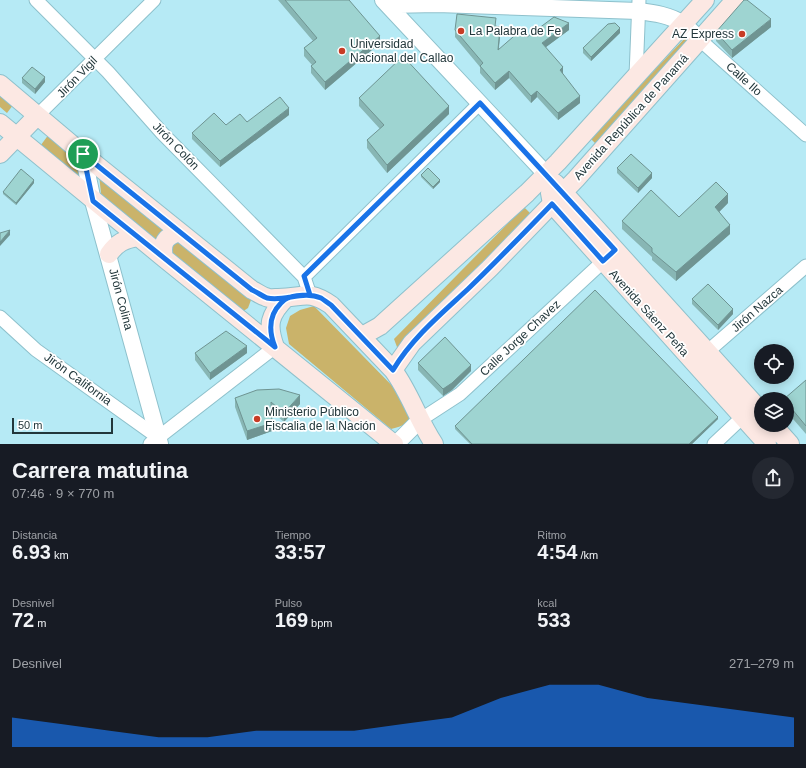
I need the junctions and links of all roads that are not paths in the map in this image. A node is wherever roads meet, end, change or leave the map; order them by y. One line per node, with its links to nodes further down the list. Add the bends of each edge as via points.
1 (36, 0): 10 (street, Jirón Colón)
2 (154, 0): 10 (street, Jirón Vigil)
3 (705, 0): 8 (main road, Avenida República de Panamá)
4 (735, 0): 9 (main road, Avenida República de Panamá)
5 (386, 2): 6 (street, Calle Ilo); 13 (street)
6 (437, 2): 7 (street, Calle Ilo)
7 (639, 6): 8 (street, Calle Ilo); 11 (street)
8 (683, 24): 9 (street, Calle Ilo); 11 (main road, Avenida República de Panamá)
9 (699, 39): 16 (street, Calle Ilo); 21 (main road, Avenida República de Panamá)
10 (94, 58): 14 (street, Jirón Vigil); 29 (street, Jirón Colón, via 162,132)
11 (636, 76): 20 (main road, Avenida República de Panamá)
12 (0, 84): 14 (main road)
13 (480, 103): 20 (street); 29 (street)
14 (37, 116): 17 (main road, Jirón Vigil); 19 (main road)
15 (0, 123): 17 (main road)
16 (806, 135)
17 (17, 137): 18 (main road, Jirón Vigil); 22 (main road)
18 (0, 154)
19 (83, 154): 22 (street, Jirón Colina); 23 (main road)
20 (546, 174): 21 (main road); 33 (main road, Avenida República de Panamá, via 380,326)
21 (557, 198): 26 (main road, Avenida Sáenz Peña); 36 (main road, Avenida República de Panamá, via 490,268 419,336)
22 (93, 201): 24 (main road); 25 (street, Jirón Colina)
23 (180, 232): 27 (main road, via 172,234 165,241 162,249); 31 (main road, via 252,290 266,298)
24 (138, 237): 25 (main road, via 126,239 116,245); 27 (main road)
25 (109, 254): 40 (street, Jirón Colina)
26 (609, 256): 35 (main road, Avenida Sáenz Peña); 37 (main road, Avenida Sáenz Peña); 38 (street, Calle Jorge Chavez, via 460,394)
27 (164, 258): 34 (main road)
28 (806, 266): 35 (street, Jirón Nazca)
29 (304, 276): 30 (street, Jirón Colón)
30 (310, 295): 31 (main road); 33 (main road, via 331,305)
31 (286, 298): 34 (main road, via 276,308 271,320 270,334)
32 (0, 317): 40 (street, Jirón California, via 36,350)
33 (362, 336): 36 (main road)
34 (275, 347): 40 (street); 41 (main road)
35 (707, 352): 37 (main road, Avenida Sáenz Peña)
36 (393, 370): 38 (main road, via 402,382)
37 (753, 411): 43 (street); 44 (main road, Avenida Sáenz Peña)
38 (420, 420): 41 (street); 42 (main road)
39 (779, 432): 45 (main road)
40 (156, 442)
41 (395, 444)
42 (434, 444)
43 (714, 444)
44 (767, 444)
45 (790, 444)

